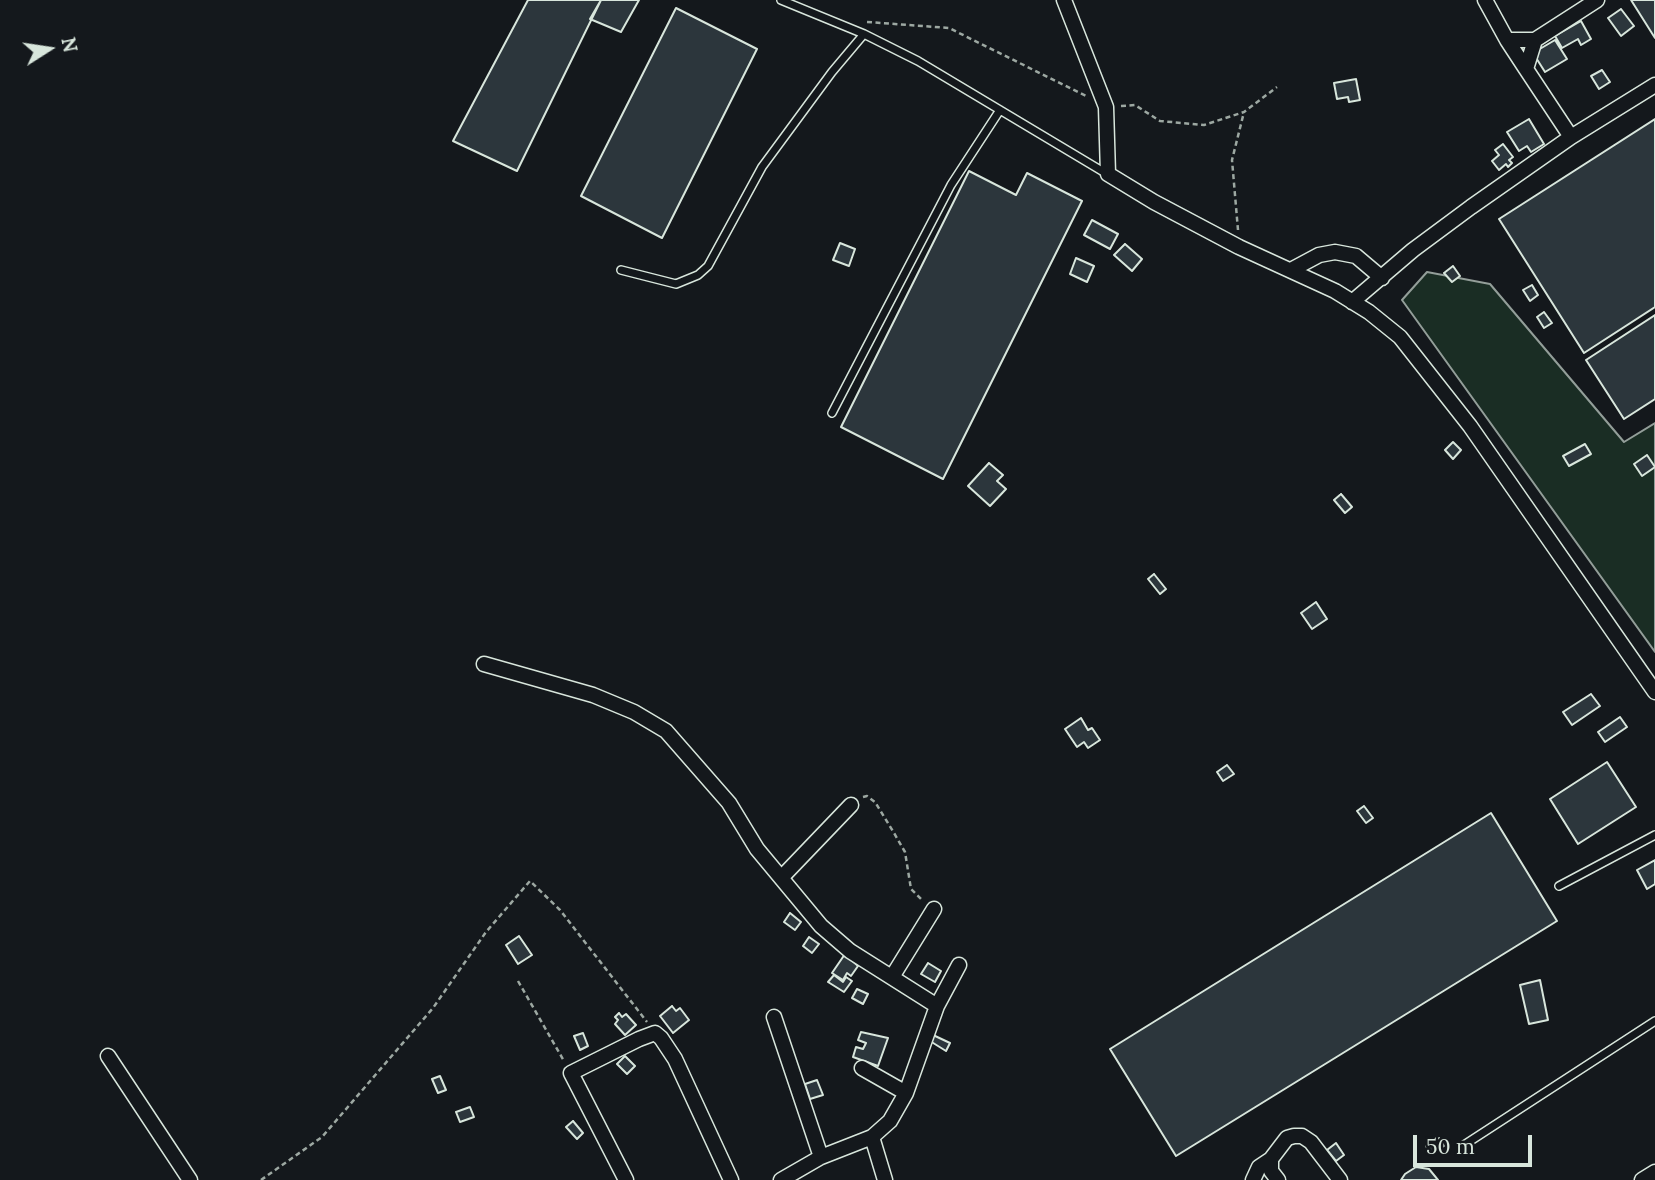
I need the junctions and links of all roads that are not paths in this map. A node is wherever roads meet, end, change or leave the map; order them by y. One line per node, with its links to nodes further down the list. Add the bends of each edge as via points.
1 (781, 0): 5 (lane)
2 (1064, 0): 12 (street, via 1107,107)
3 (1485, 0): 6 (street)
4 (1597, 0): 7 (street)
5 (864, 34): 10 (lane); 13 (lane, via 762,167 708,266 676,284)
6 (1507, 40): 7 (street); 8 (street)
7 (1535, 40): 8 (street)
8 (1525, 69): 11 (street)
9 (1655, 85): 11 (street)
10 (1000, 110): 12 (lane); 17 (lane, via 951,185)
11 (1571, 137): 15 (street, via 1413,250)
12 (1108, 174): 14 (street)
13 (621, 270)
14 (1290, 270): 15 (street, via 1335,252 1356,256); 16 (street)
15 (1382, 278): 16 (street)
16 (1352, 302): 19 (street, via 1400,337 1423,364)
17 (832, 413)
18 (484, 664): 22 (street, via 593,695 666,731 729,803 757,849)
19 (1655, 692)
20 (851, 804): 22 (street)
21 (1655, 835): 23 (lane)
22 (782, 877): 26 (street, via 821,926)
23 (1559, 886)
24 (934, 909): 26 (street)
25 (959, 965): 27 (street)
26 (892, 977): 27 (street)
27 (937, 1006): 32 (street)
28 (774, 1017): 35 (street)
29 (1655, 1021): 34 (lane)
30 (108, 1056): 38 (street)
31 (862, 1068): 32 (street)
32 (906, 1093): 33 (street, via 890,1121)
33 (872, 1137): 35 (street); 42 (street)
34 (1461, 1147)
35 (821, 1157): 41 (street)
36 (1271, 1159): 43 (street, via 1259,1167); 44 (street, via 1271,1171); 45 (street, via 1287,1138 1301,1136 1311,1142)
37 (1655, 1172): 46 (street)
38 (190, 1180)
39 (626, 1180): 40 (street, via 571,1073 655,1033 674,1059)
40 (731, 1180)
41 (781, 1180)
42 (885, 1180)
43 (1253, 1180)
44 (1278, 1180)
45 (1340, 1180)
46 (1642, 1180)

